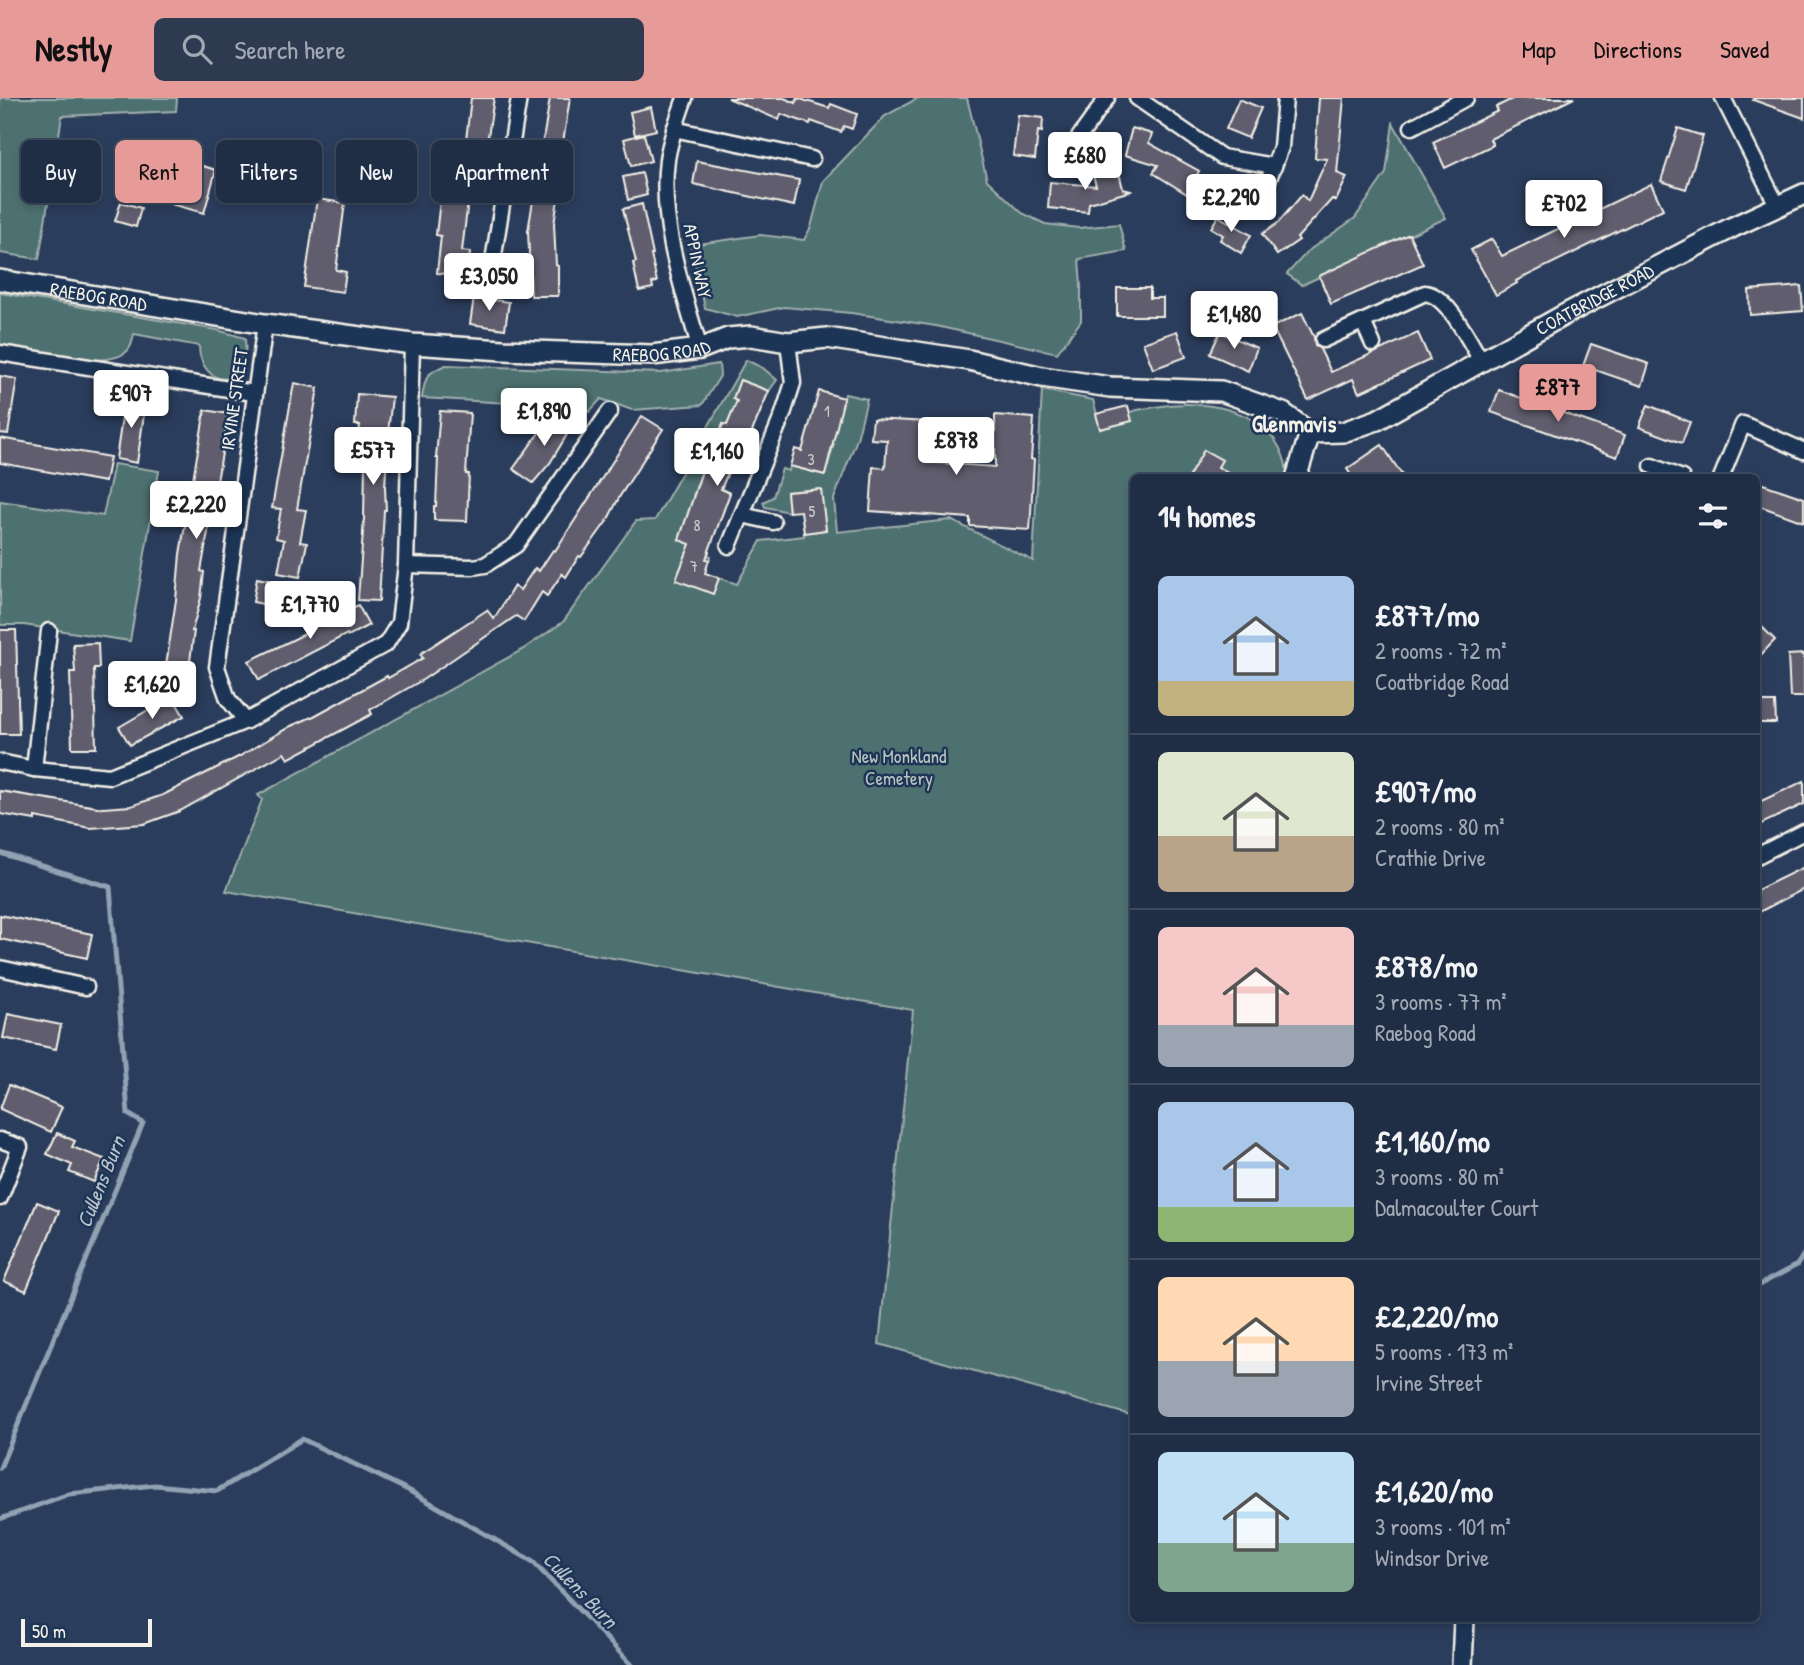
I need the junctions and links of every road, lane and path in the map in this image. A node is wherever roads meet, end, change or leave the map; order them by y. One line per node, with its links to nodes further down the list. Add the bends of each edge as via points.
1 (519, 98): 16 (street)
2 (685, 98): 9 (street, APPIN WAY)
3 (1107, 98): 10 (street)
4 (1137, 98): 12 (street, via 1222,157)
5 (1285, 98): 12 (street, via 1281,147)
6 (1466, 98): 8 (street)
7 (1723, 98): 15 (street)
8 (1412, 127)
9 (674, 129): 11 (street); 24 (street, APPIN WAY, via 667,160 667,202 676,267)
10 (1070, 150)
11 (812, 159)
12 (1274, 166): 14 (street)
13 (1804, 194): 15 (main road, COATBRIDGE ROAD)
14 (1260, 199)
15 (1778, 207): 26 (main road, COATBRIDGE ROAD, via 1562,316)
16 (494, 255)
17 (0, 280): 19 (main road, RAEBOG ROAD)
18 (1363, 322): 20 (street); 23 (street); 26 (street, via 1431,294 1444,302)
19 (265, 324): 22 (main road, RAEBOG ROAD); 27 (street, IRVINE STREET)
20 (1324, 340)
21 (788, 342): 24 (main road, RAEBOG ROAD, via 751,336 728,338); 29 (main road, RAEBOG ROAD, via 827,338 1110,387 1221,391 1283,413); 35 (street, via 793,383)
22 (412, 344): 24 (main road, RAEBOG ROAD, via 652,355); 38 (street)
23 (1373, 344)
24 (699, 349)
25 (0, 353): 27 (street)
26 (1482, 362): 29 (main road, COATBRIDGE ROAD, via 1377,421 1343,432)
27 (254, 393): 40 (street, IRVINE STREET, via 217,667 228,699)
28 (610, 411): 38 (street, via 516,545 485,565)
29 (1310, 433): 32 (main road)
30 (1804, 451): 34 (street, via 1743,424)
31 (1652, 466): 33 (street)
32 (1297, 474)
33 (1672, 474)
34 (1722, 474)
35 (742, 515): 36 (street); 37 (street)
36 (773, 522)
37 (729, 546)
38 (406, 565): 40 (street, via 399,623 386,644)
39 (49, 631): 42 (street)
40 (246, 722): 42 (street, via 110,776)
41 (0, 762): 42 (street)
42 (34, 769)
43 (1804, 832): 44 (street)
44 (1760, 854)
45 (0, 968): 46 (street)
46 (86, 987)
47 (0, 1140): 48 (street, via 20,1147)
48 (0, 1198)
49 (1464, 1622): 50 (main road)
50 (1462, 1665)

